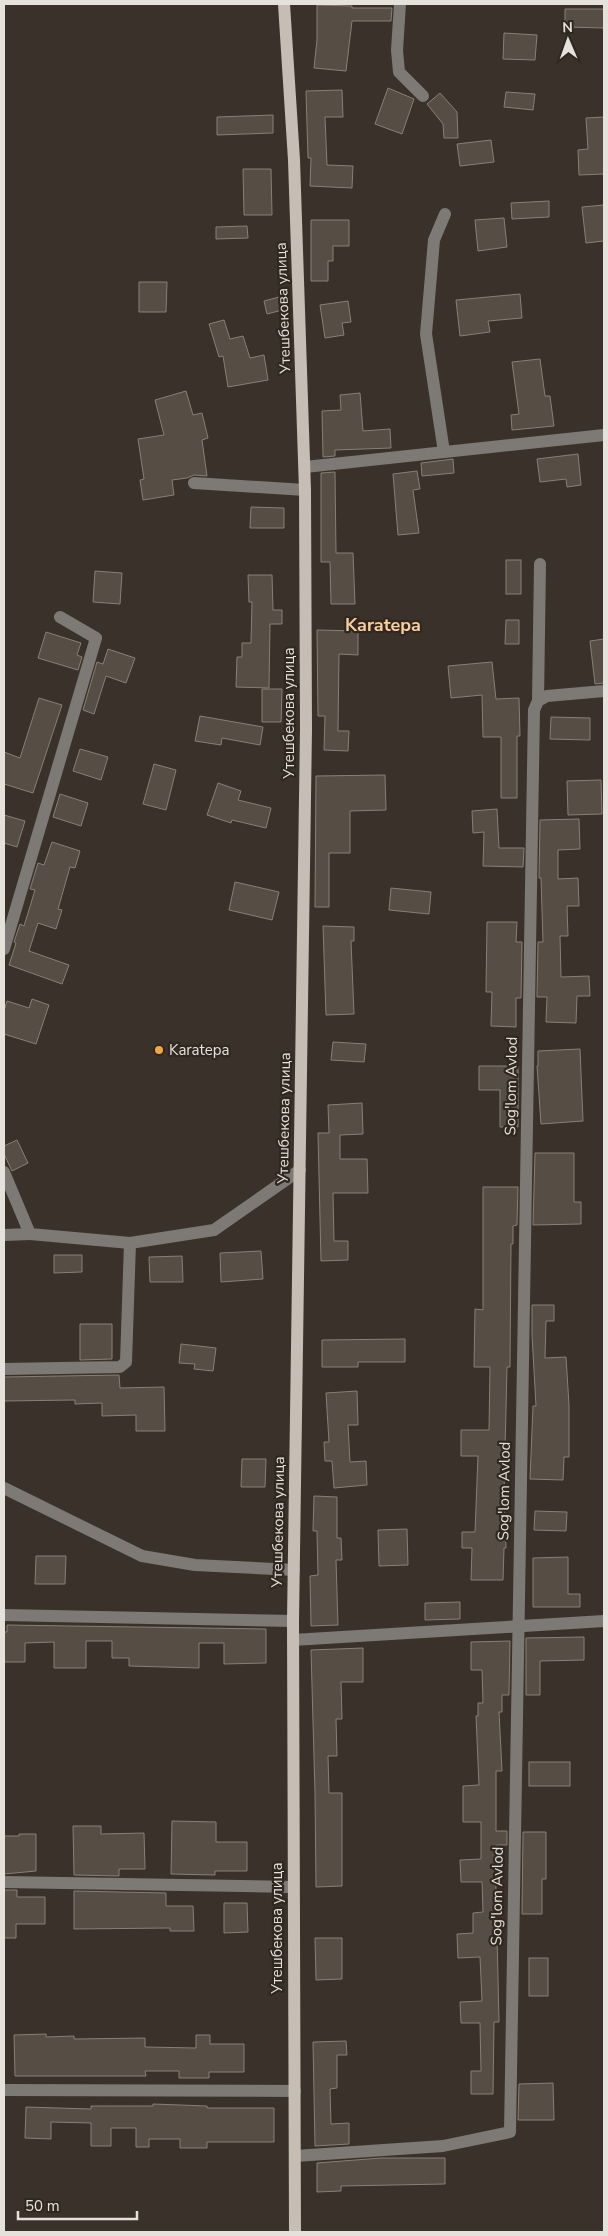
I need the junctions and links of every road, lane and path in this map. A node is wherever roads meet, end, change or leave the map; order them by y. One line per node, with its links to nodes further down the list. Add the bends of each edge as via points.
1 (284, 4): 7 (main road, Утешбекова улица, via 294,160)
2 (400, 4): 3 (street, via 399,72)
3 (424, 96)
4 (445, 214): 6 (street, via 434,240 426,334)
5 (604, 435): 6 (street)
6 (444, 452): 7 (street)
7 (305, 467): 9 (main road, Утешбекова улица)
8 (194, 483): 9 (street)
9 (305, 490): 15 (main road, Утешбекова улица, via 306,729)
10 (540, 564): 13 (street, Sog'lom Avlod)
11 (60, 617): 14 (street, via 96,638)
12 (604, 691): 13 (street, via 547,696)
13 (538, 701): 26 (street, Sog'lom Avlod, via 534,710)
14 (4, 949)
15 (300, 1170): 19 (street, via 214,1230); 22 (main road, Утешбекова улица)
16 (4, 1172): 17 (street)
17 (30, 1234): 18 (street); 19 (street)
18 (4, 1235)
19 (130, 1243): 20 (street, via 126,1362 120,1367)
20 (4, 1369)
21 (4, 1488): 22 (street, via 142,1556 196,1565)
22 (294, 1570): 24 (main road, Утешбекова улица)
23 (4, 1615): 24 (street)
24 (293, 1621): 27 (main road, Утешбекова улица)
25 (604, 1621): 26 (street)
26 (518, 1625): 27 (street); 32 (street, Sog'lom Avlod, via 510,2132 442,2146)
27 (293, 1640): 29 (main road, Утешбекова улица)
28 (4, 1882): 29 (street)
29 (293, 1887): 31 (main road, Утешбекова улица)
30 (4, 2090): 31 (street)
31 (294, 2091): 32 (main road, Утешбекова улица)
32 (295, 2156): 33 (main road, Утешбекова улица)
33 (295, 2232)

